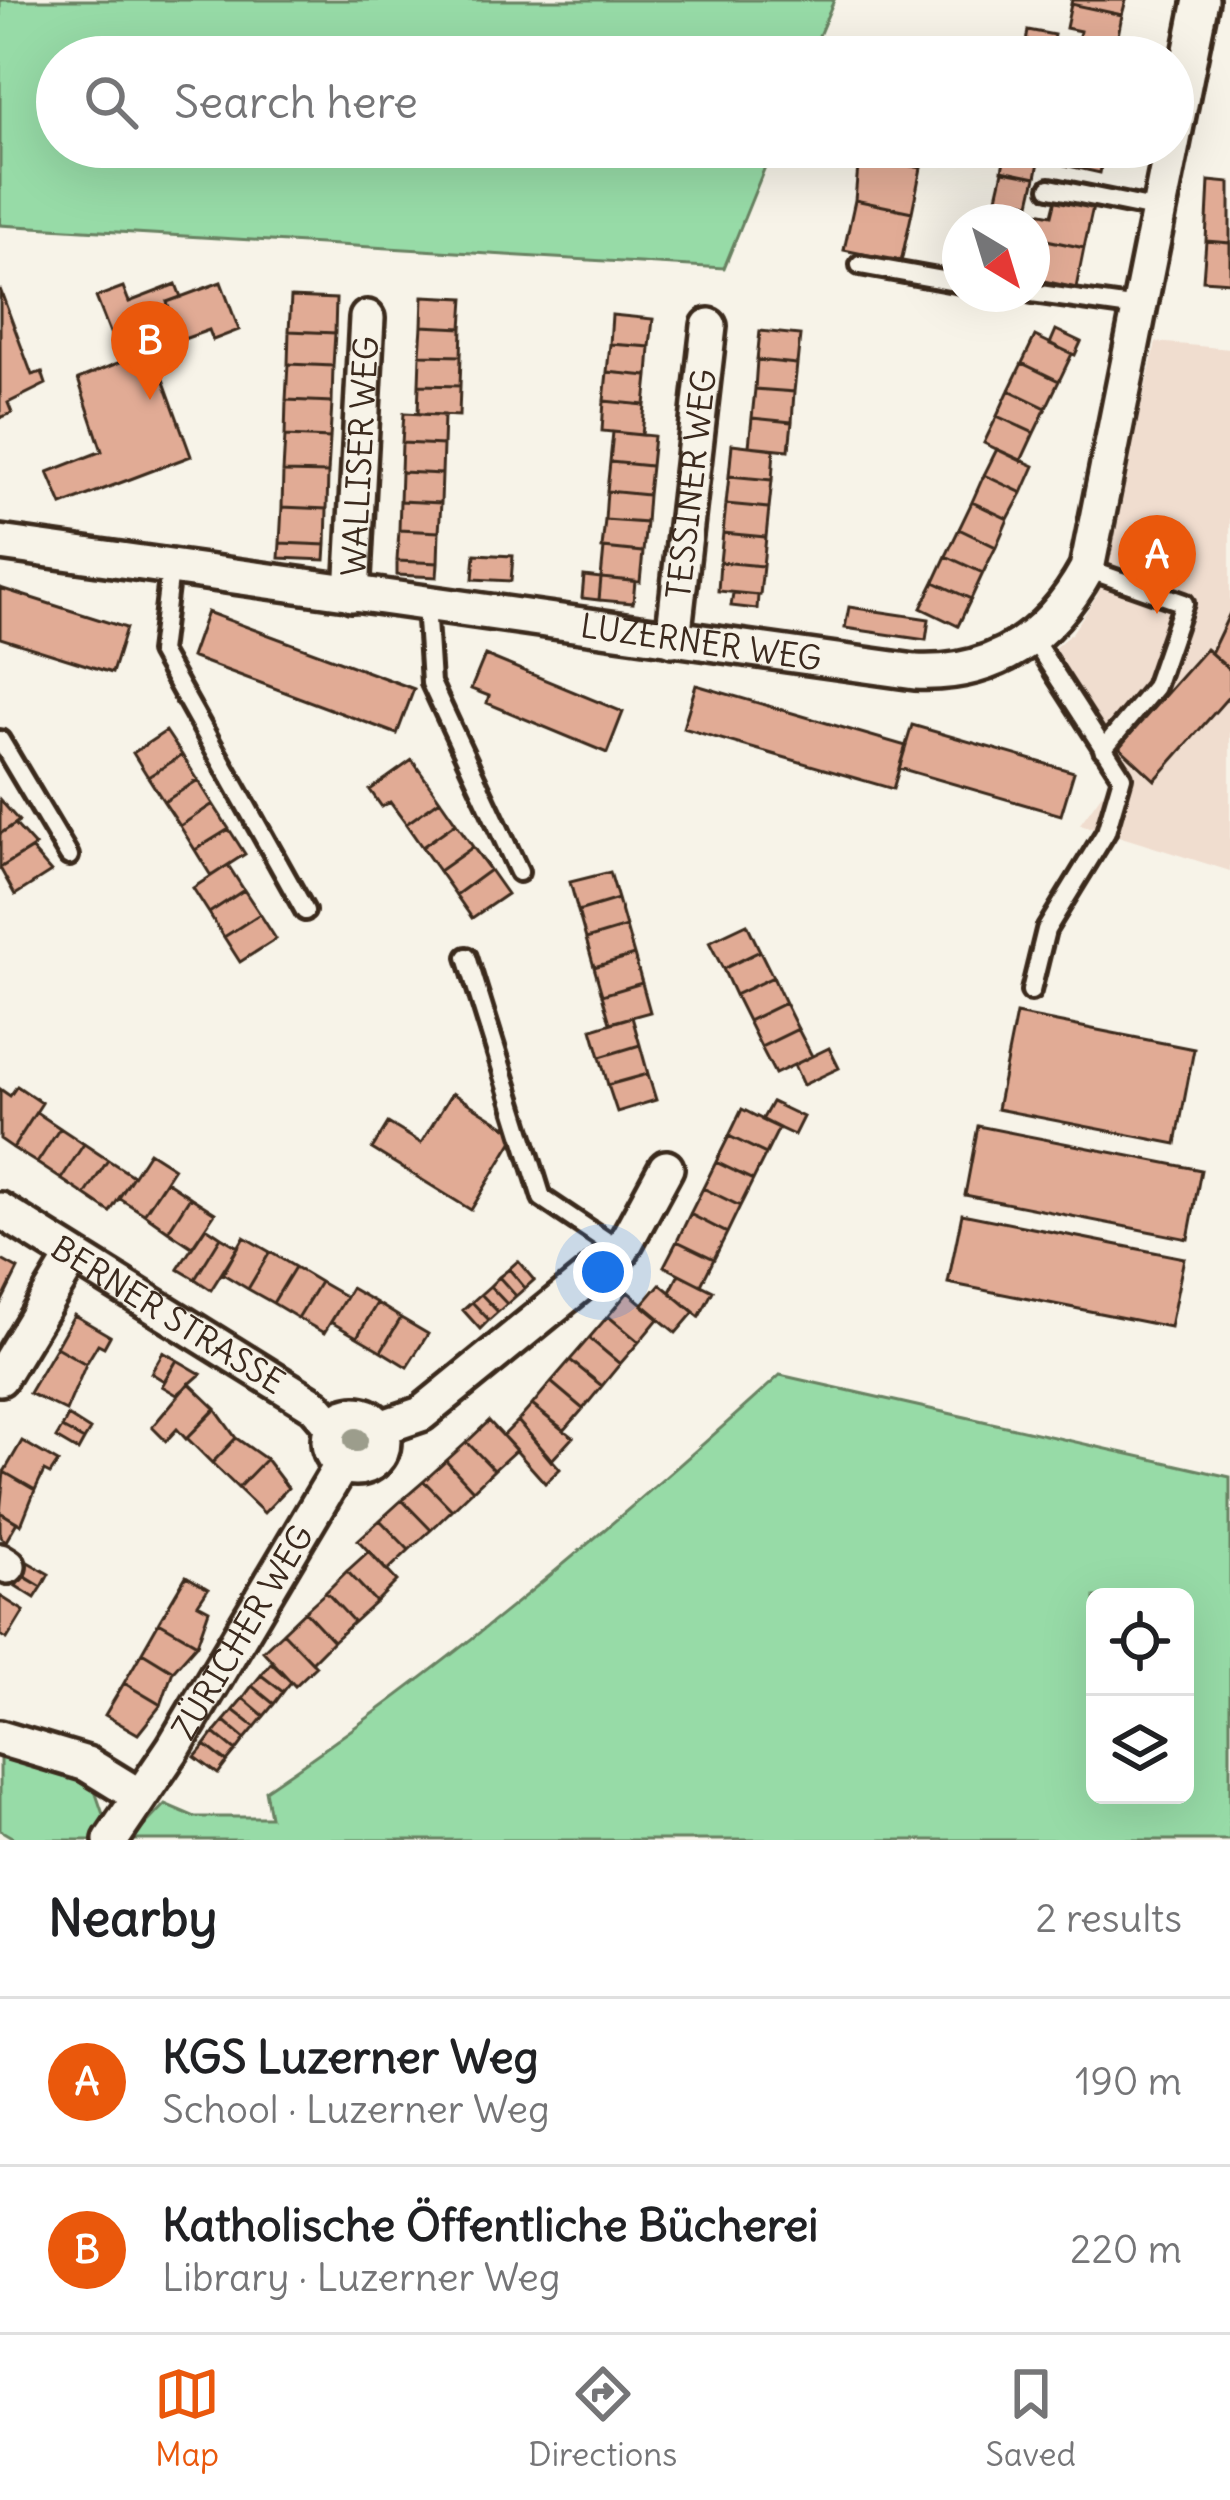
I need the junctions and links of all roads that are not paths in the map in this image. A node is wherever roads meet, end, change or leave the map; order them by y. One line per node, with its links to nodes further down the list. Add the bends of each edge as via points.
1 (1201, 0): 2 (street, LUZERNER WEG)
2 (1194, 36)
3 (1167, 168): 5 (street, LUZERNER WEG)
4 (1051, 188): 5 (lane)
5 (1159, 210): 9 (street, LUZERNER WEG)
6 (860, 265): 7 (lane)
7 (942, 280)
8 (1050, 295): 9 (lane)
9 (1138, 303): 13 (street, LUZERNER WEG)
10 (368, 318): 15 (street, WALLISER WEG)
11 (709, 326): 17 (street, TESSINER WEG)
12 (0, 543): 14 (street, LUZERNER WEG)
13 (1087, 569): 18 (street, LUZERNER WEG, via 1067,606); 20 (lane, via 1184,603 1155,687)
14 (170, 570): 15 (street, LUZERNER WEG); 23 (lane, via 160,652)
15 (352, 594): 16 (street, LUZERNER WEG)
16 (426, 604): 17 (street, LUZERNER WEG); 22 (lane, via 431,682)
17 (673, 639): 18 (street, LUZERNER WEG, via 945,673 992,662)
18 (1033, 640): 20 (lane)
19 (0, 740): 21 (lane)
20 (1103, 748): 25 (lane, via 1122,777 1106,832 1046,930)
21 (69, 856)
22 (519, 872)
23 (305, 910)
24 (467, 957): 28 (lane, via 542,1198)
25 (1031, 991)
26 (666, 1168): 28 (street, ZÜRICHER WEG)
27 (0, 1210): 29 (street, BERNER STRASSE)
28 (621, 1251): 32 (street, ZÜRICHER WEG, via 421,1414)
29 (73, 1257): 30 (street); 31 (street, BERNER STRASSE, via 315,1406)
30 (0, 1378)
31 (333, 1427): 32 (street, ZÜRICHER WEG, via 357,1414); 33 (street, via 330,1445)
32 (380, 1428): 33 (street, ZÜRICHER WEG, via 376,1459 360,1468)
33 (342, 1464): 35 (street, ZÜRICHER WEG)
34 (0, 1738): 35 (street, via 87,1765)
35 (139, 1796): 36 (street, ZÜRICHER WEG)
36 (112, 1839)

